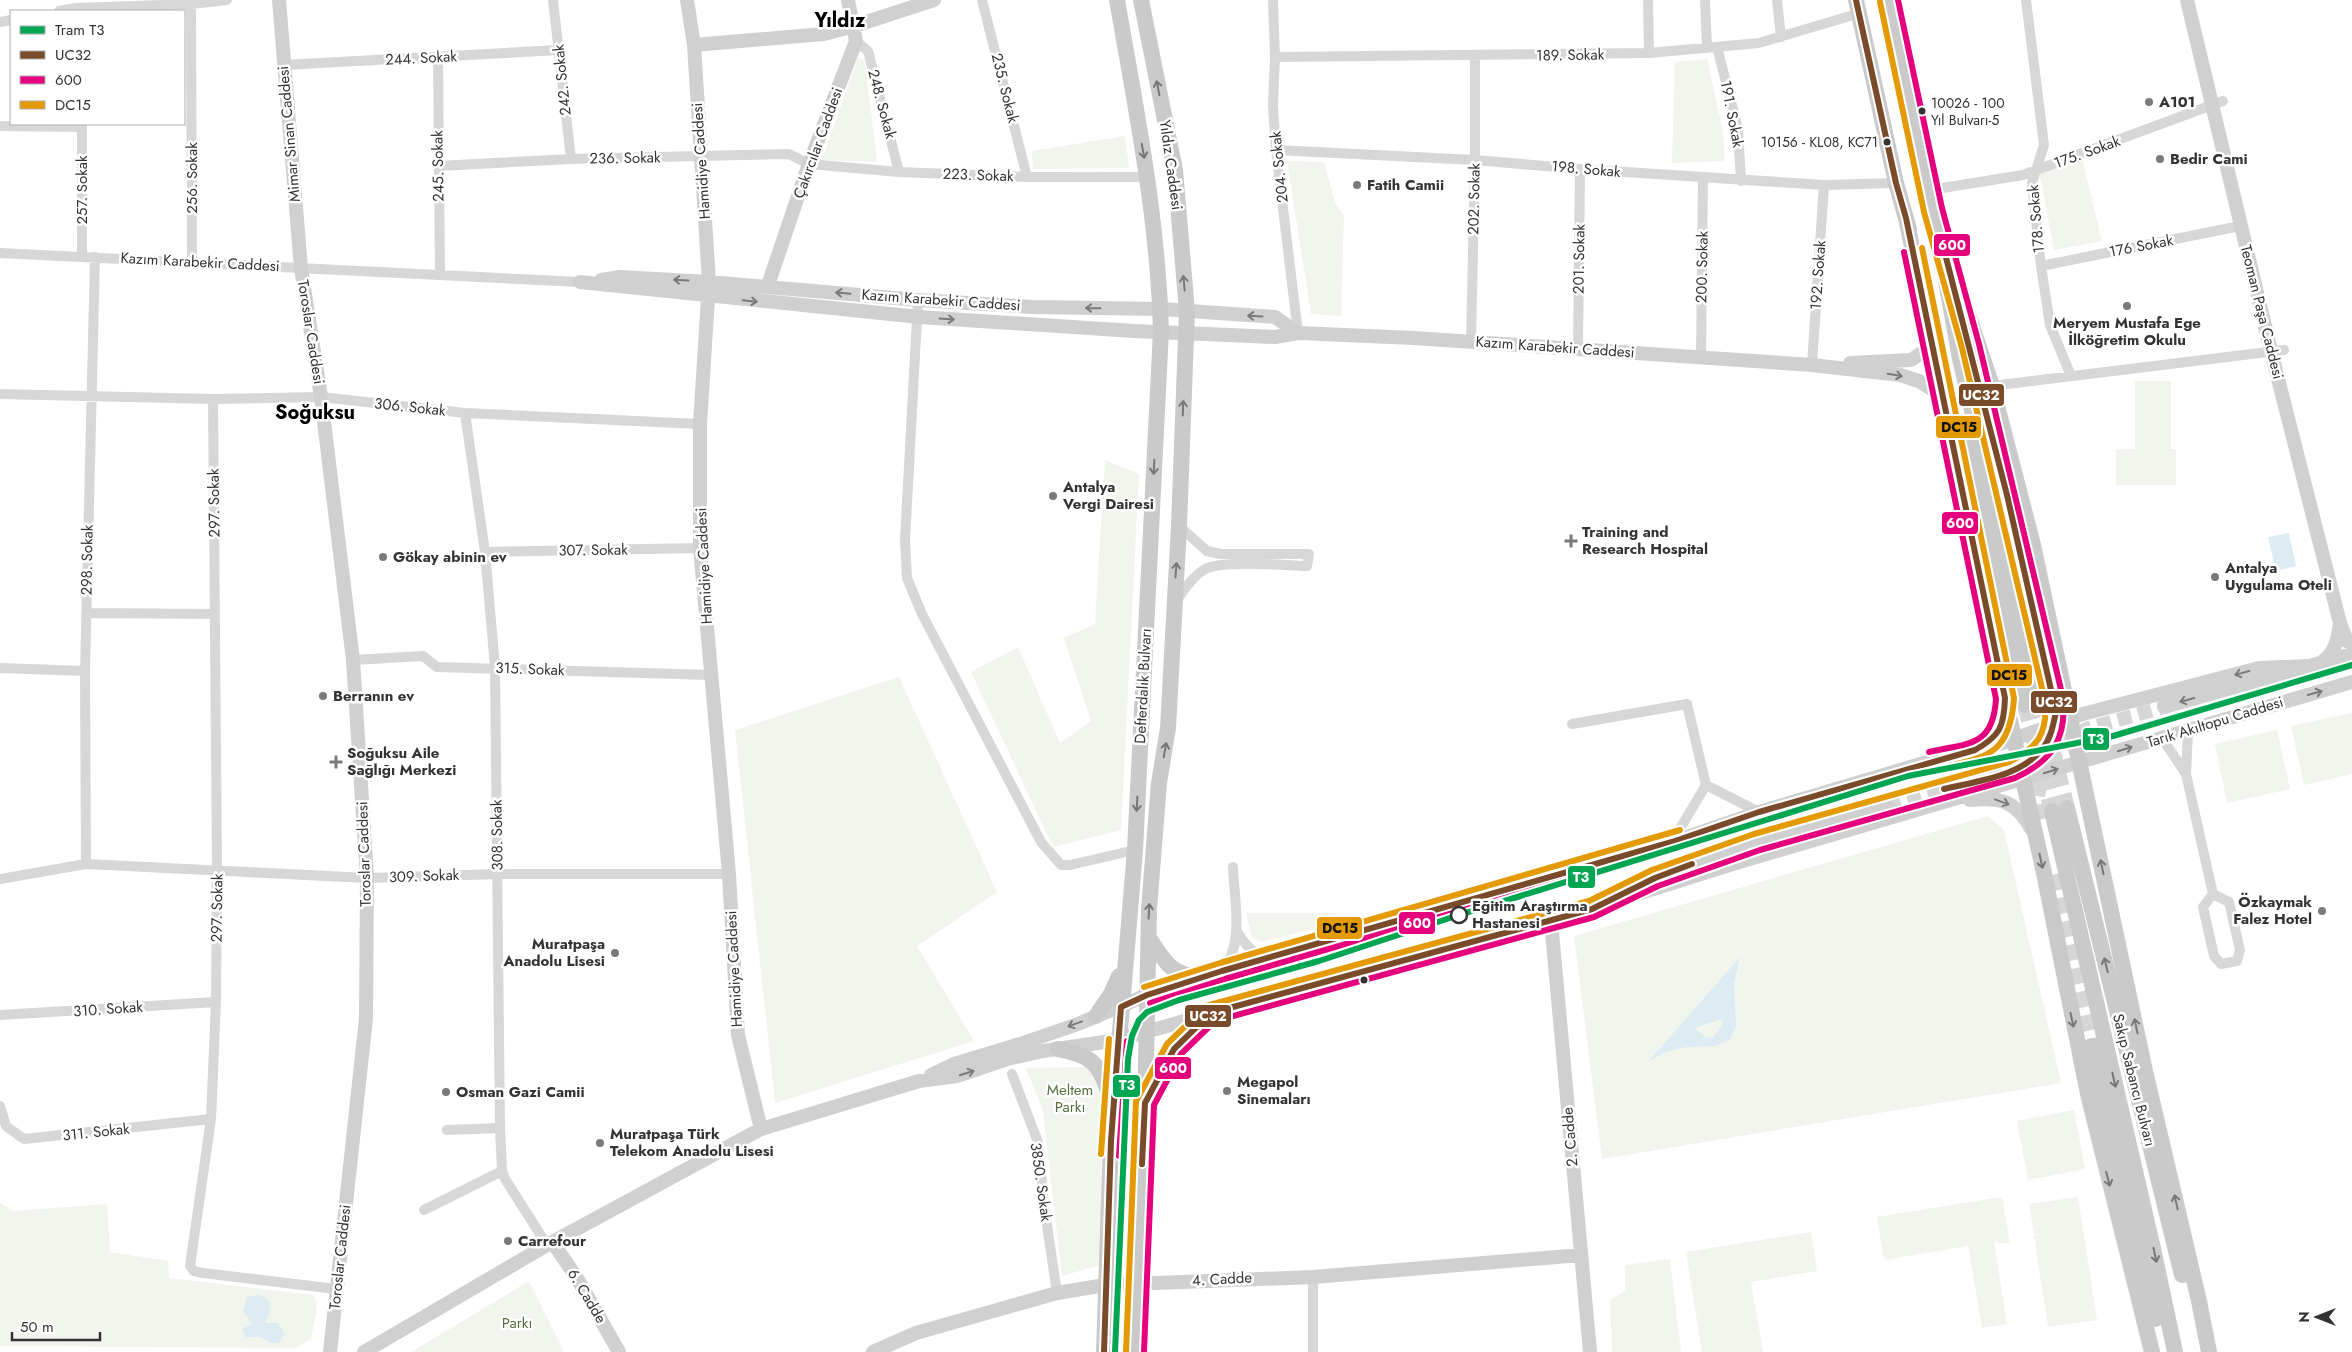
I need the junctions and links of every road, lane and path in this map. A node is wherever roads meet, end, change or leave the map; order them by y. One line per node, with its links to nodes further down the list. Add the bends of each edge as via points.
1 (227, 0): 17 (street)
2 (279, 0): 31 (street, Mimar Sinan Caddesi)
3 (553, 0): 26 (street, 242. Sokak)
4 (687, 0): 24 (street, Hamidiye Caddesi)
5 (848, 0): 21 (street, Çakırcılar Caddesi)
6 (934, 0): 21 (street)
7 (982, 0): 44 (street, 235. Sokak)
8 (1117, 0): 45 (main road, Yıldız Caddesi, one-way to 45)
9 (1141, 0): 67 (main road, Yıldız Caddesi, one-way to 9, via 1175,170)
10 (1273, 0): 30 (street, 204. Sokak)
11 (1648, 0): 27 (street)
12 (1705, 0): 25 (street, 191. Sokak)
13 (1777, 0): 22 (street)
14 (1889, 0): 50 (main road)
15 (2026, 0): 42 (street, 178. Sokak, via 2044,145)
16 (2187, 0): 32 (street, Teoman Paşa Caddesi)
17 (191, 4): 18 (street); 57 (street, 256. Sokak)
18 (76, 6): 20 (street)
19 (1858, 7): 22 (street, 189. Sokak); 48 (main road)
20 (62, 10)
21 (854, 26): 23 (street, Çakırcılar Caddesi); 24 (street, via 824,34)
22 (1780, 37): 25 (street, 189. Sokak, via 1760,43)
23 (856, 41): 39 (street, Çakırcılar Caddesi); 43 (street, 248. Sokak, via 868,51)
24 (694, 46): 36 (street, Hamidiye Caddesi)
25 (1712, 47): 27 (street, 189. Sokak); 47 (street, 191. Sokak, via 1738,129)
26 (560, 50): 29 (street, 244. Sokak); 37 (street, 242. Sokak)
27 (1649, 53): 28 (street, 189. Sokak)
28 (1475, 56): 30 (street, 189. Sokak); 38 (street, 202. Sokak)
29 (438, 57): 31 (street, 244. Sokak); 40 (street, 245. Sokak)
30 (1275, 57): 35 (street, 204. Sokak, via 1273,106)
31 (282, 65): 59 (street, Mimar Sinan Caddesi)
32 (2217, 104): 42 (street, 175. Sokak); 53 (street, Teoman Paşa Caddesi)
33 (82, 125): 34 (street); 55 (street, 257. Sokak)
34 (0, 126)
35 (1276, 150): 38 (street, 198. Sokak); 71 (street, 204. Sokak)
36 (701, 157): 37 (street, 236. Sokak); 39 (street, 236. Sokak, via 789,154); 62 (street, Hamidiye Caddesi)
37 (571, 159): 40 (street, 236. Sokak)
38 (1475, 160): 41 (street, 198. Sokak); 72 (street, 202. Sokak)
39 (809, 164): 43 (street, 223. Sokak); 63 (street, Çakırcılar Caddesi)
40 (438, 166): 60 (street, 245. Sokak)
41 (1580, 169): 46 (street, 198. Sokak); 74 (street, 201. Sokak)
42 (2036, 170): 50 (street, 175. Sokak, via 2023,175); 58 (street, 178. Sokak, via 2032,183)
43 (899, 172): 44 (street, 223. Sokak)
44 (1027, 177): 45 (street, 223. Sokak)
45 (1147, 177): 66 (main road, Yıldız Caddesi)
46 (1703, 178): 47 (street, 198. Sokak); 76 (street, 200. Sokak)
47 (1741, 181): 49 (street, 198. Sokak)
48 (1896, 183): 49 (street, 198. Sokak); 52 (main road)
49 (1824, 185): 77 (street, 192. Sokak)
50 (1930, 190): 51 (main road)
51 (1933, 210): 52 (main road, via 1960,359 2033,703); 79 (main road); 87 (main road)
52 (1906, 218): 73 (main road)
53 (2240, 226): 58 (street, 176 Sokak); 75 (street, Teoman Paşa Caddesi)
54 (0, 252): 55 (street, Kazım Karabekir Caddesi)
55 (82, 256): 56 (street, Kazım Karabekir Caddesi)
56 (95, 257): 57 (street, Kazım Karabekir Caddesi); 81 (street, 298. Sokak)
57 (192, 262): 59 (street, Kazım Karabekir Caddesi)
58 (2041, 266): 78 (street, 178. Sokak, via 2050,325)
59 (300, 268): 60 (street, Kazım Karabekir Caddesi); 83 (street, Toroslar Caddesi)
60 (440, 275): 61 (street, Kazım Karabekir Caddesi)
61 (580, 282): 62 (street, Kazım Karabekir Caddesi, one-way to 61, via 620,277); 64 (street, Kazım Karabekir Caddesi)
62 (709, 282): 63 (street, Kazım Karabekir Caddesi); 64 (street, Hamidiye Caddesi)
63 (768, 285): 65 (street, Kazım Karabekir Caddesi, one-way to 63)
64 (708, 297): 68 (street, Kazım Karabekir Caddesi, one-way to 68); 86 (street, Hamidiye Caddesi)
65 (918, 300): 66 (street, Kazım Karabekir Caddesi, one-way to 65, via 1034,307); 68 (street)
66 (1161, 308): 67 (street, Kazım Karabekir Caddesi); 69 (main road, Yıldız Caddesi)
67 (1187, 311): 70 (main road, Yıldız Caddesi); 71 (street, Kazım Karabekir Caddesi, one-way to 67, via 1275,317)
68 (918, 317): 69 (street, Kazım Karabekir Caddesi, one-way to 69); 121 (street, via 905,540 907,578 922,614 1041,842 1061,865)
69 (1161, 331): 70 (street, Kazım Karabekir Caddesi); 121 (main road, Defterdalık Bulvarı, one-way to 121)
70 (1185, 332): 71 (street, Kazım Karabekir Caddesi, via 1275,337); 88 (main road, Defterdalık Bulvarı, one-way to 70)
71 (1298, 333): 72 (street, Kazım Karabekir Caddesi)
72 (1471, 342): 74 (street, Kazım Karabekir Caddesi)
73 (1932, 346): 77 (street, via 1911,360); 82 (main road)
74 (1578, 348): 76 (street, Kazım Karabekir Caddesi)
75 (2277, 350): 78 (street); 94 (street, Teoman Paşa Caddesi)
76 (1701, 357): 77 (street, Kazım Karabekir Caddesi)
77 (1812, 365): 82 (street, one-way to 82, via 1900,375 1919,381)
78 (2071, 376): 79 (street)
79 (1992, 386): 106 (main road, via 2033,545)
80 (0, 394): 81 (street, 306. Sokak)
81 (92, 396): 84 (street, 306. Sokak); 92 (street, 298. Sokak)
82 (1942, 396): 104 (main road)
83 (321, 398): 84 (street, 306. Sokak); 85 (street, 306. Sokak); 97 (street, Toroslar Caddesi)
84 (213, 399): 93 (street, 297. Sokak)
85 (465, 414): 86 (street, 306. Sokak); 90 (street, 308. Sokak)
86 (700, 424): 89 (street, Hamidiye Caddesi)
87 (2007, 495)
88 (1179, 526): 91 (main road, Defterdalık Bulvarı, one-way to 88); 91 (street, via 1207,551 1221,554 1309,554 1307,566 1220,565 1206,569 1193,579)
89 (700, 548): 90 (street, 307. Sokak); 102 (street, Hamidiye Caddesi)
90 (485, 552): 99 (street, 308. Sokak)
91 (1174, 604): 133 (main road, Defterdalık Bulvarı, one-way to 91, via 1159,783 1168,728)
92 (86, 613): 93 (street); 101 (street, 298. Sokak)
93 (215, 614): 124 (street, 297. Sokak)
94 (2340, 624): 95 (street, via 2347,641); 98 (street, via 2334,648)
95 (2352, 644)
96 (2352, 654): 98 (street)
97 (353, 660): 99 (street, 315. Sokak, via 423,656 437,667); 127 (street, Toroslar Caddesi)
98 (2314, 664): 105 (street, one-way to 105); 106 (street, one-way to 106, via 2259,668)
99 (495, 667): 102 (street, 315. Sokak); 125 (street, 308. Sokak)
100 (0, 668): 101 (street)
101 (84, 671): 122 (street, 298. Sokak)
102 (711, 675): 126 (street, Hamidiye Caddesi)
103 (2352, 682): 108 (street, Tarık Akıltopu Caddesi, one-way to 103)
104 (2005, 698): 110 (main road); 111 (street, via 2001,730 1993,740)
105 (2164, 707)
106 (2070, 719): 110 (street); 112 (main road)
107 (1572, 724): 115 (street, via 1687,704)
108 (2188, 731): 109 (street, Tarık Akıltopu Caddesi); 113 (street)
109 (2162, 738): 112 (street, Tarık Akıltopu Caddesi, one-way to 109); 113 (street)
110 (2014, 739): 111 (street); 114 (main road)
111 (1975, 750): 118 (street)
112 (2079, 763): 114 (street, Tarık Akıltopu Caddesi, one-way to 112); 178 (main road, one-way to 112)
113 (2186, 774): 129 (street)
114 (2024, 779): 116 (street); 119 (main road)
115 (1706, 785): 118 (street); 120 (street)
116 (1937, 803): 119 (street, one-way to 119, via 1998,799 2022,814); 130 (street)
117 (1887, 805): 130 (street, via 1706,859 1655,878)
118 (1760, 812): 120 (street)
119 (2036, 836): 174 (main road, one-way to 174, via 2098,1141)
120 (1672, 842): 135 (street)
121 (1134, 850): 134 (main road, Defterdalık Bulvarı)
122 (86, 864): 124 (street, 309. Sokak); 128 (street, 309. Sokak)
123 (1233, 867): 132 (street)
124 (218, 869): 127 (street, 309. Sokak); 139 (street, 297. Sokak)
125 (498, 874): 126 (street, 309. Sokak); 127 (street, 309. Sokak); 154 (street, 308. Sokak)
126 (729, 874): 155 (street, Hamidiye Caddesi, via 738,1035)
127 (367, 878): 164 (street, Toroslar Caddesi, via 366,1018)
128 (0, 879)
129 (2213, 894): 129 (street, via 2203,907 2214,956 2221,964 2237,961 2240,950 2229,902)
130 (1592, 909): 131 (street)
131 (1551, 921): 141 (street, via 1393,961); 160 (street, 2. Cadde)
132 (1236, 930): 135 (street, via 1248,947); 136 (street, via 1229,963)
133 (1149, 938): 137 (main road, via 1169,968 1185,976); 138 (main road, Defterdalık Bulvarı)
134 (1126, 950): 140 (main road, Defterdalık Bulvarı); 143 (main road, via 1119,977)
135 (1268, 958): 136 (street)
136 (1222, 971): 137 (street)
137 (1201, 978): 138 (street)
138 (1147, 995): 140 (street); 144 (main road, Defterdalık Bulvarı)
139 (216, 1002): 142 (street, 310. Sokak); 153 (street, 297. Sokak)
140 (1121, 1007): 143 (street); 145 (main road, Defterdalık Bulvarı)
141 (1211, 1013): 144 (street); 150 (main road, via 1174,1050)
142 (0, 1016)
143 (1096, 1016): 149 (street, one-way to 149, via 954,1064)
144 (1146, 1031): 145 (street); 150 (main road, Defterdalık Bulvarı)
145 (1118, 1040): 147 (street); 151 (main road, Defterdalık Bulvarı)
146 (2092, 1046): 175 (main road)
147 (1058, 1049): 149 (street, one-way to 147, via 957,1076 1007,1059); 151 (main road, via 1077,1052 1090,1059 1100,1069)
148 (1012, 1074): 165 (street, 3850. Sokak, via 1038,1142)
149 (919, 1081): 155 (street)
150 (1145, 1103): 162 (main road, Defterdalık Bulvarı)
151 (1113, 1104): 163 (main road, Defterdalık Bulvarı)
152 (0, 1106): 153 (street, 311. Sokak, via 6,1126 24,1139)
153 (211, 1119): 164 (street, 297. Sokak, via 190,1266 194,1271)
154 (500, 1128): 156 (street); 157 (street, 308. Sokak)
155 (761, 1129): 159 (street)
156 (447, 1130)
157 (502, 1172): 158 (street); 159 (street, 308. Sokak)
158 (424, 1210)
159 (550, 1244): 167 (street); 168 (street, 6. Cadde, via 578,1278)
160 (1581, 1255): 161 (street, 4. Cadde); 173 (street, 2. Cadde)
161 (1313, 1277): 162 (street, 4. Cadde); 172 (street)
162 (1137, 1283): 163 (street, 4. Cadde); 171 (main road, Defterdalık Bulvarı)
163 (1106, 1285): 165 (street, 4. Cadde); 170 (main road, Defterdalık Bulvarı)
164 (336, 1289): 166 (street, Toroslar Caddesi)
165 (1057, 1293): 169 (street, 4. Cadde, via 916,1334)
166 (330, 1352)
167 (364, 1352)
168 (619, 1352)
169 (872, 1352)
170 (1104, 1352)
171 (1135, 1352)
172 (1313, 1352)
173 (1590, 1352)
174 (2152, 1352)
175 (2163, 1352)
176 (2175, 1352): 177 (main road, Sakıp Sabancı Bulvarı, one-way to 176, via 2059,809)
177 (2201, 1352)
178 (2209, 1352)

